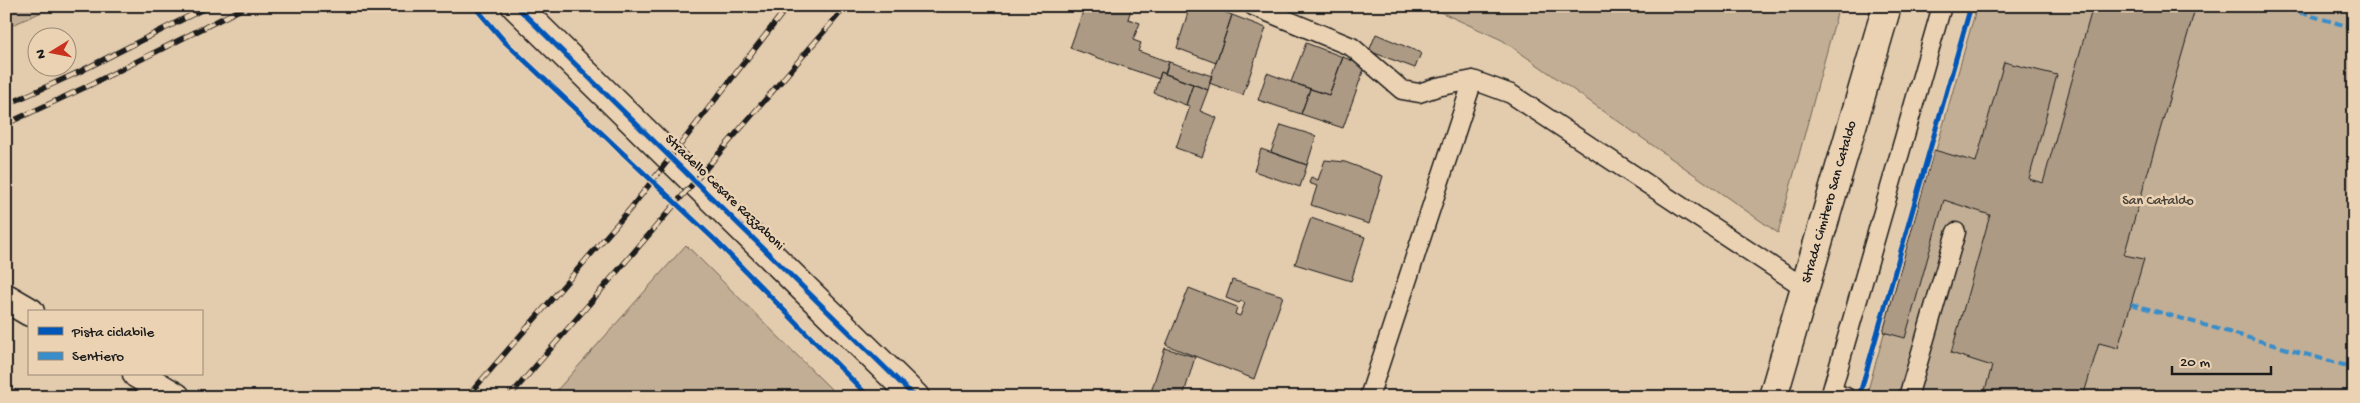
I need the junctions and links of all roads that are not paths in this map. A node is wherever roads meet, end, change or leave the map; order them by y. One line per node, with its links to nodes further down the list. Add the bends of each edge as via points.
1 (516, 6): 13 (street, Stradello Cesare Razzaboni)
2 (1253, 6): 5 (lane, via 1352,47 1402,90 1419,93)
3 (1886, 6): 7 (street, Strada Cimitero San Cataldo)
4 (1942, 6): 11 (lane)
5 (1473, 80): 7 (lane, via 1511,94); 14 (lane)
6 (1956, 232): 16 (lane)
7 (1805, 288): 15 (street, Strada Cimitero San Cataldo)
8 (6, 298): 9 (street)
9 (28, 311)
10 (140, 376): 12 (street)
11 (1836, 395)
12 (176, 397)
13 (915, 397)
14 (1368, 397)
15 (1773, 397)
16 (1908, 397)

